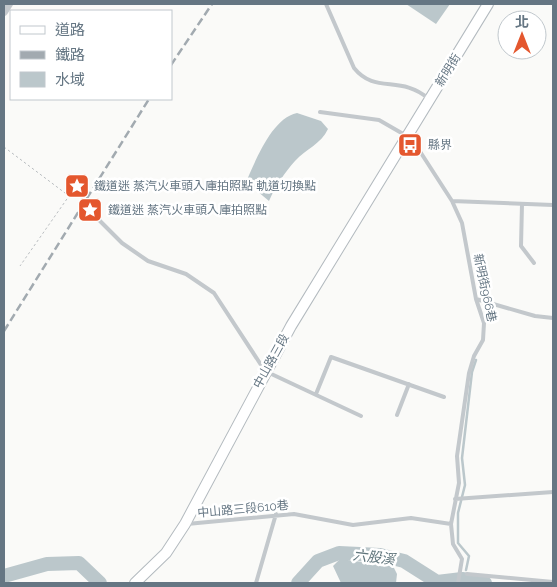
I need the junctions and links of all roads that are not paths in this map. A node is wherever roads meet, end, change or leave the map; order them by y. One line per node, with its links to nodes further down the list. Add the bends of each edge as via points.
1 (9, 4): 4 (street)
2 (326, 4): 5 (lane, via 360,76 374,83 400,84 419,91)
3 (488, 4): 5 (street, 新明街)
4 (4, 12)
5 (430, 100): 7 (street, 新明街)
6 (320, 112): 7 (lane, via 379,120)
7 (408, 136): 8 (lane, 新明街966巷); 15 (street, 中山路三段)
8 (452, 201): 9 (lane); 13 (lane, 新明街966巷, via 462,223)
9 (522, 204): 10 (lane); 12 (lane, via 522,246)
10 (553, 205)
11 (94, 215): 15 (lane, via 122,243 148,261 186,274 214,294)
12 (534, 263)
13 (476, 299): 14 (lane); 22 (lane, 新明街966巷, via 484,323 483,340 469,373)
14 (553, 318)
15 (265, 371): 17 (lane); 24 (street, 中山路三段)
16 (409, 384): 17 (lane, via 332,357); 18 (lane); 19 (lane)
17 (316, 394): 20 (lane)
18 (444, 397)
19 (397, 415)
20 (361, 416)
21 (553, 492): 22 (lane)
22 (455, 499): 25 (lane, 新明街966巷)
23 (276, 514): 24 (lane, 中山路三段610巷); 25 (lane, 中山路三段610巷, via 294,514 353,525 412,518); 29 (lane)
24 (185, 524): 28 (street, 中山路三段, via 166,554)
25 (451, 524): 30 (lane, 新明街966巷, via 453,544 462,559)
26 (467, 574): 27 (lane)
27 (553, 582)
28 (135, 583)
29 (256, 583)
30 (458, 583)

